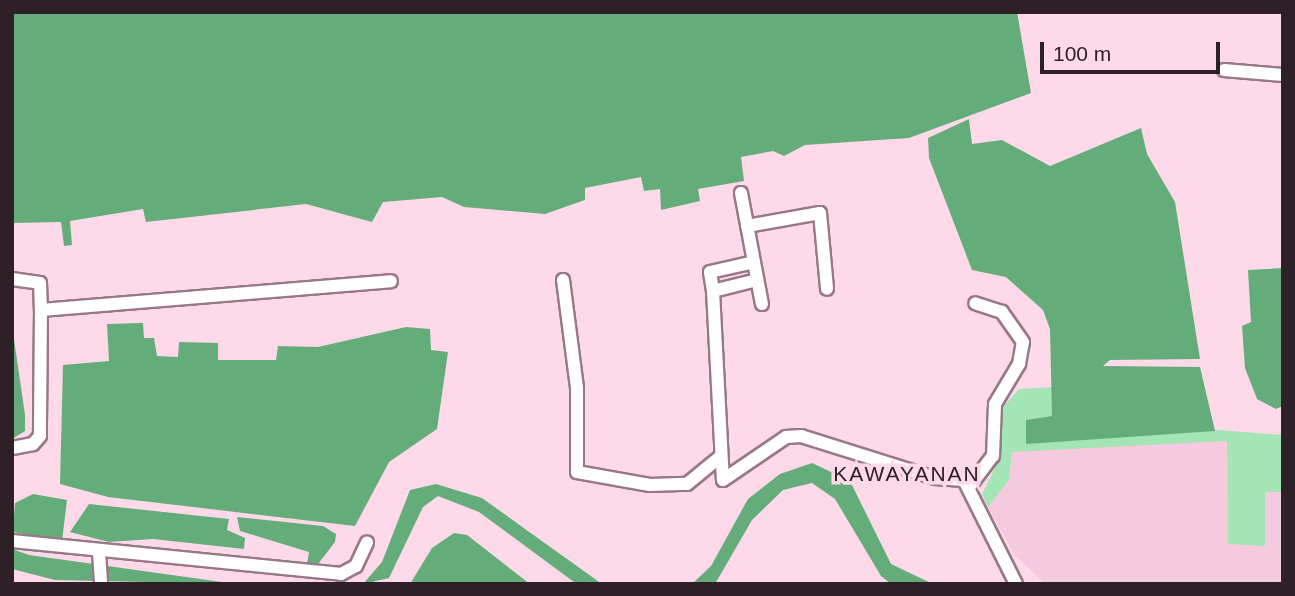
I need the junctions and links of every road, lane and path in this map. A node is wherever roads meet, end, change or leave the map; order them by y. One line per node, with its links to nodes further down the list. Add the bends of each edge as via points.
1 (1224, 70): 2 (street)
2 (1283, 75)
3 (741, 193): 4 (street)
4 (747, 226): 5 (street); 10 (street, via 820,213)
5 (754, 262): 8 (street); 11 (street, via 710,272)
6 (12, 279): 14 (street, via 40,282)
7 (562, 280): 16 (street, via 577,388 577,472 650,485 687,484)
8 (757, 280): 11 (street); 13 (street)
9 (391, 281): 14 (street)
10 (827, 289)
11 (713, 291): 16 (street)
12 (975, 303): 17 (street, via 1002,312 1023,342 1019,364 995,404 993,456)
13 (762, 304)
14 (41, 310): 15 (street, via 40,436 33,444)
15 (12, 448)
16 (721, 456): 17 (street, via 723,480 786,437 816,437)
17 (970, 486): 22 (street)
18 (12, 541): 20 (street)
19 (367, 542): 20 (street, via 356,566 341,574)
20 (100, 558): 21 (street)
21 (101, 584)
22 (1016, 584)

